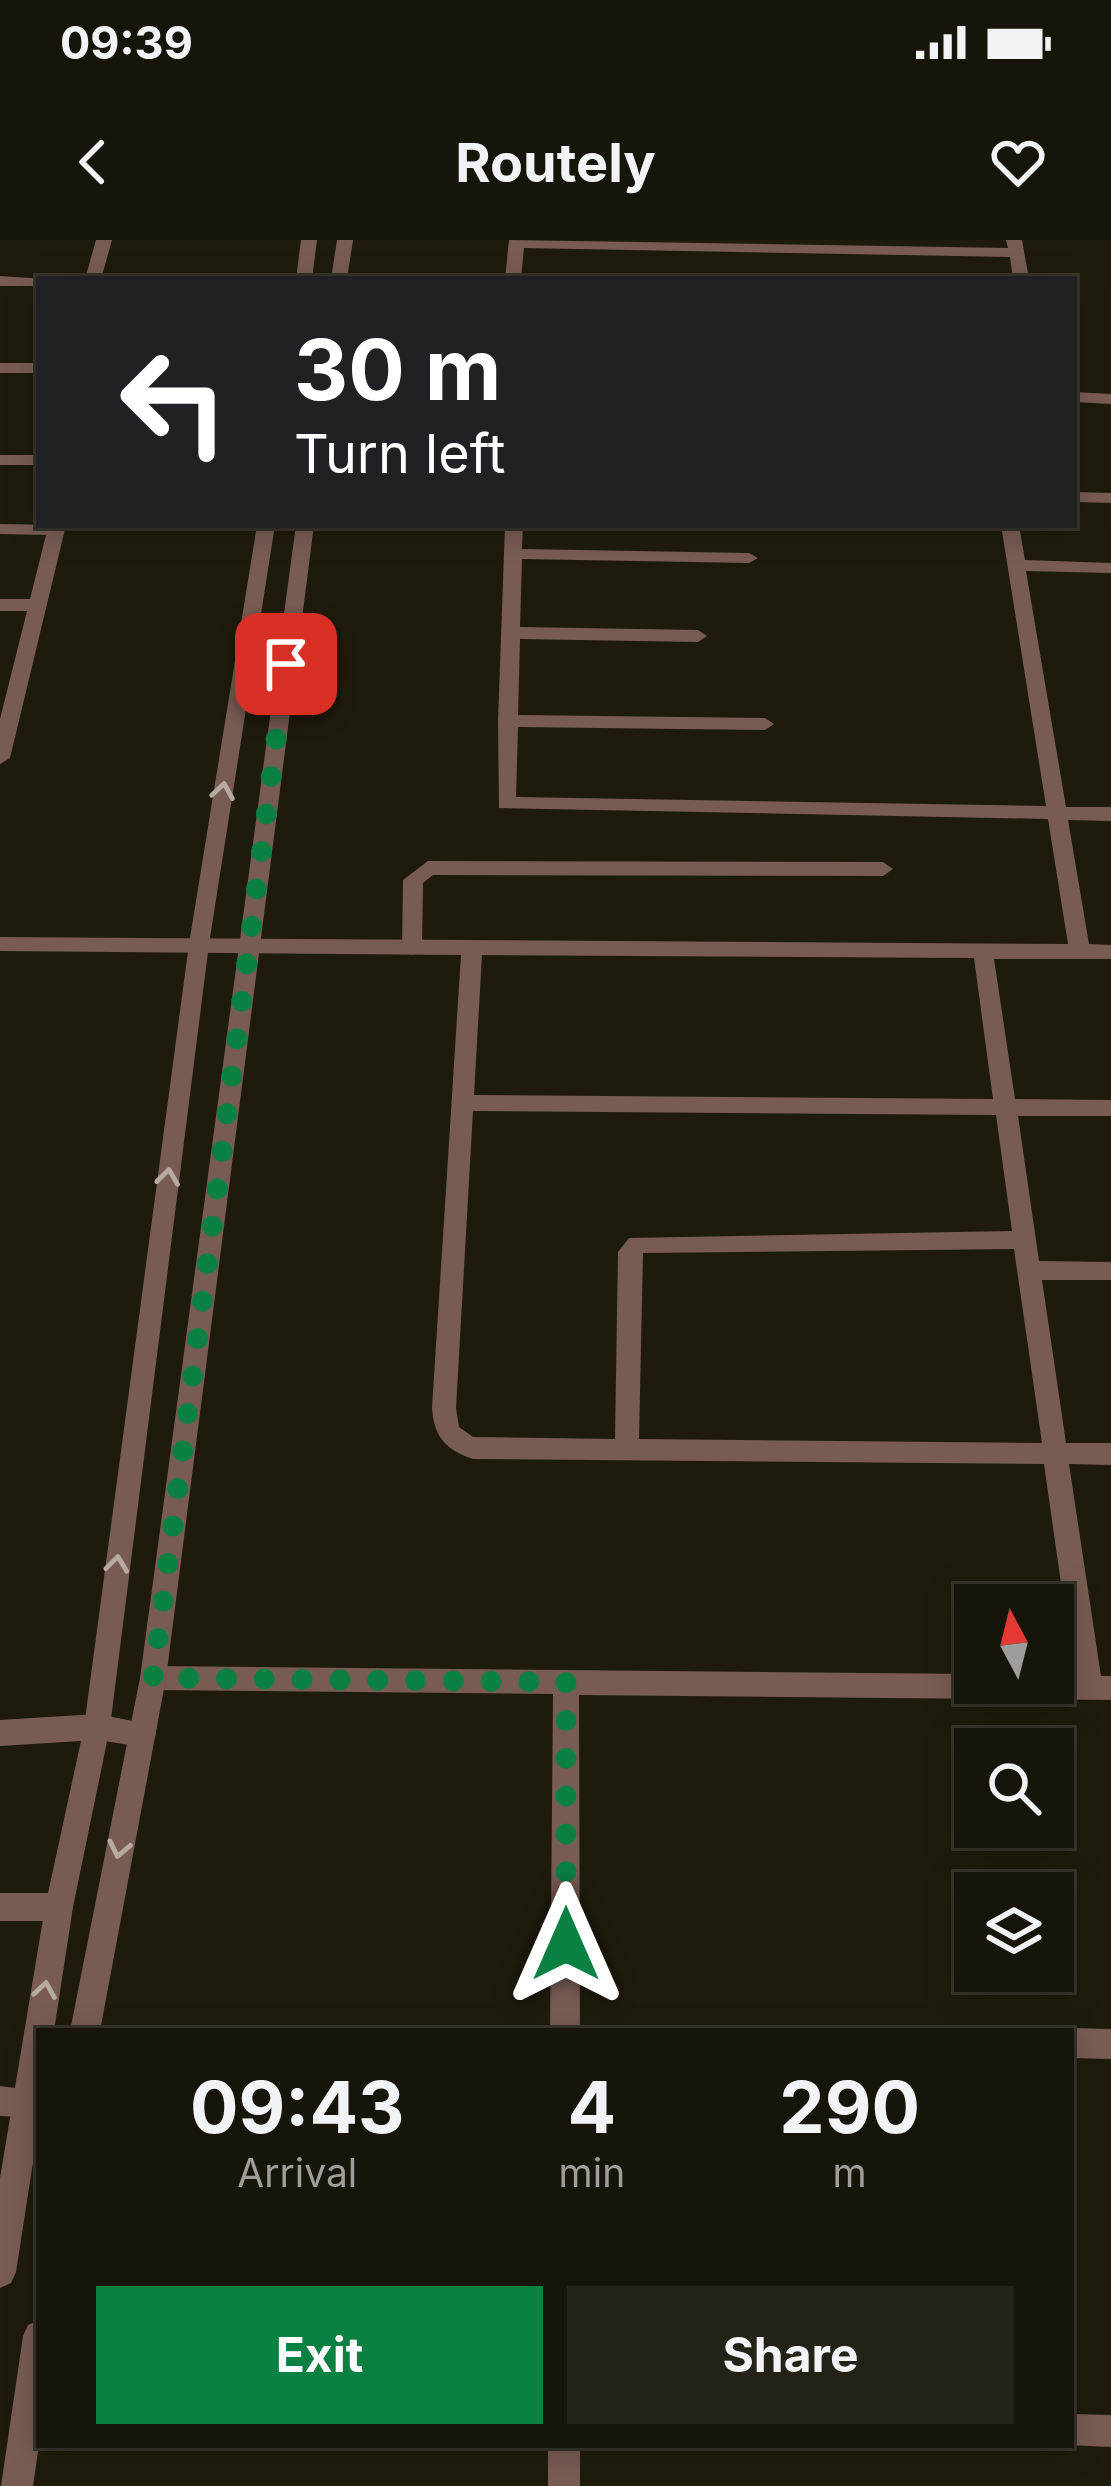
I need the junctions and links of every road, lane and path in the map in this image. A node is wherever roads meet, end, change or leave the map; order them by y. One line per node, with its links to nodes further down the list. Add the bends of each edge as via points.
1 (104, 240): 6 (street)
2 (310, 240): 7 (street)
3 (345, 240): 8 (street)
4 (516, 241): 5 (street); 9 (street)
5 (1015, 246): 10 (street)
6 (94, 276)
7 (304, 276)
8 (339, 276)
9 (513, 276)
10 (1020, 276)
11 (0, 281): 12 (street)
12 (36, 281)
13 (0, 368): 14 (street)
14 (36, 368)
15 (1077, 398): 16 (street)
16 (1111, 399)
17 (0, 460): 18 (street)
18 (36, 460)
19 (1077, 497): 20 (street)
20 (1111, 498)
21 (36, 528): 27 (street)
22 (57, 528): 33 (street)
23 (266, 528): 43 (street, one-way to 23)
24 (305, 528): 44 (street)
25 (514, 528): 28 (street)
26 (1010, 528): 30 (street)
27 (0, 529)
28 (513, 554): 29 (street); 34 (street)
29 (749, 558)
30 (1016, 566): 31 (street); 39 (street)
31 (1111, 568)
32 (0, 604): 33 (street)
33 (38, 604): 38 (street)
34 (510, 633): 35 (street); 36 (street)
35 (698, 635)
36 (507, 722): 37 (street); 39 (street, via 506,803)
37 (765, 724)
38 (2, 745)
39 (1055, 813): 40 (street); 48 (street)
40 (1111, 814)
41 (883, 869): 45 (street, via 428,868 413,880)
42 (0, 944): 43 (street)
43 (199, 944): 44 (street); 62 (street, one-way to 43)
44 (248, 944): 45 (street); 59 (street)
45 (412, 948): 46 (street)
46 (472, 949): 47 (street); 50 (street)
47 (983, 951): 48 (street); 51 (street)
48 (1080, 952): 49 (street)
49 (1111, 952)
50 (465, 1103): 51 (street); 56 (street, via 448,1433 473,1448)
51 (1006, 1107): 52 (street); 53 (street)
52 (1111, 1108)
53 (1025, 1240): 54 (street); 56 (street, via 637,1244 629,1252)
54 (1029, 1270): 55 (street); 57 (street)
55 (1111, 1271)
56 (627, 1450): 57 (street)
57 (1054, 1454): 58 (street); 61 (street)
58 (1111, 1454)
59 (153, 1678): 60 (street); 64 (street)
60 (566, 1682): 61 (street); 68 (street)
61 (1100, 1688)
62 (97, 1727): 63 (street); 64 (street); 66 (street)
63 (0, 1733)
64 (143, 1734): 67 (street, one-way to 67)
65 (0, 1907): 66 (street)
66 (59, 1907): 71 (street, one-way to 66)
67 (87, 2028)
68 (565, 2028)
69 (1074, 2043): 70 (street)
70 (1111, 2044)
71 (14, 2102): 72 (street)
72 (0, 2272)
73 (36, 2356): 77 (street)
74 (1074, 2430): 75 (street)
75 (1111, 2431)
76 (564, 2448): 78 (street)
77 (17, 2486)
78 (564, 2486)

